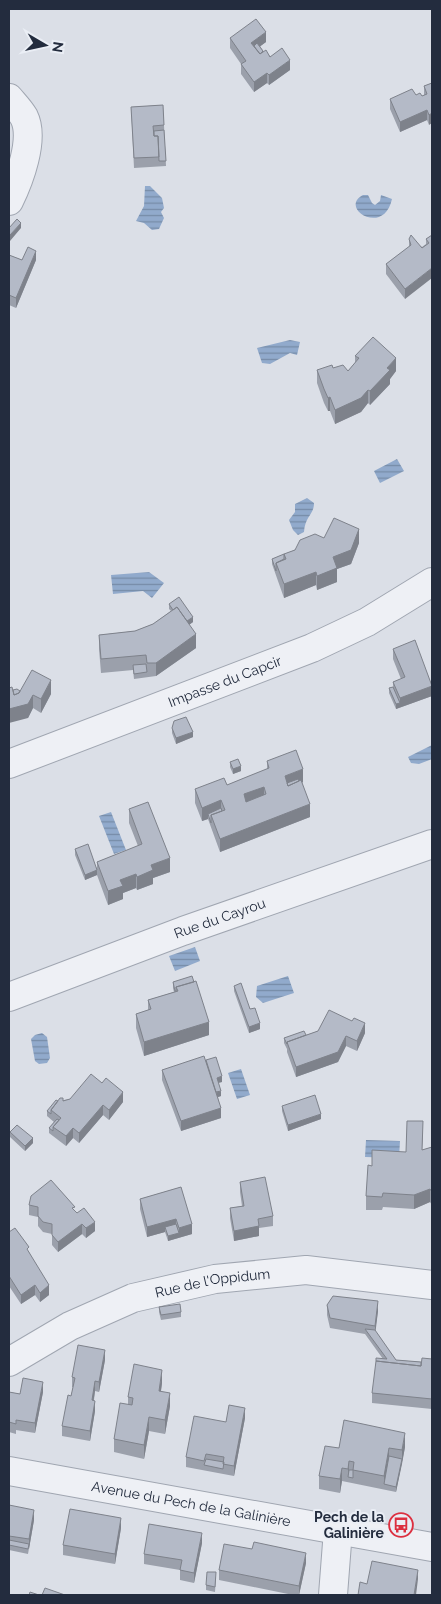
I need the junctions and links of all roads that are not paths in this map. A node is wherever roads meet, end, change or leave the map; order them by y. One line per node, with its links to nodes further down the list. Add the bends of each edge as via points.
1 (9, 98): 2 (street, via 23,116 28,134 27,148)
2 (9, 201)
3 (432, 582): 4 (street, Impasse du Capcir, via 367,622 312,648)
4 (9, 764)
5 (432, 844): 6 (street, Rue du Cayrou, via 183,931)
6 (9, 997)
7 (432, 1285): 8 (street, Rue de l'Oppidum, via 306,1270 215,1278 133,1298 70,1326)
8 (9, 1362)
9 (9, 1471): 10 (street, Avenue du Pech de la Galinière)
10 (338, 1530): 11 (street, Avenue du Pech de la Galinière); 12 (street)
11 (432, 1547)
12 (333, 1595)

